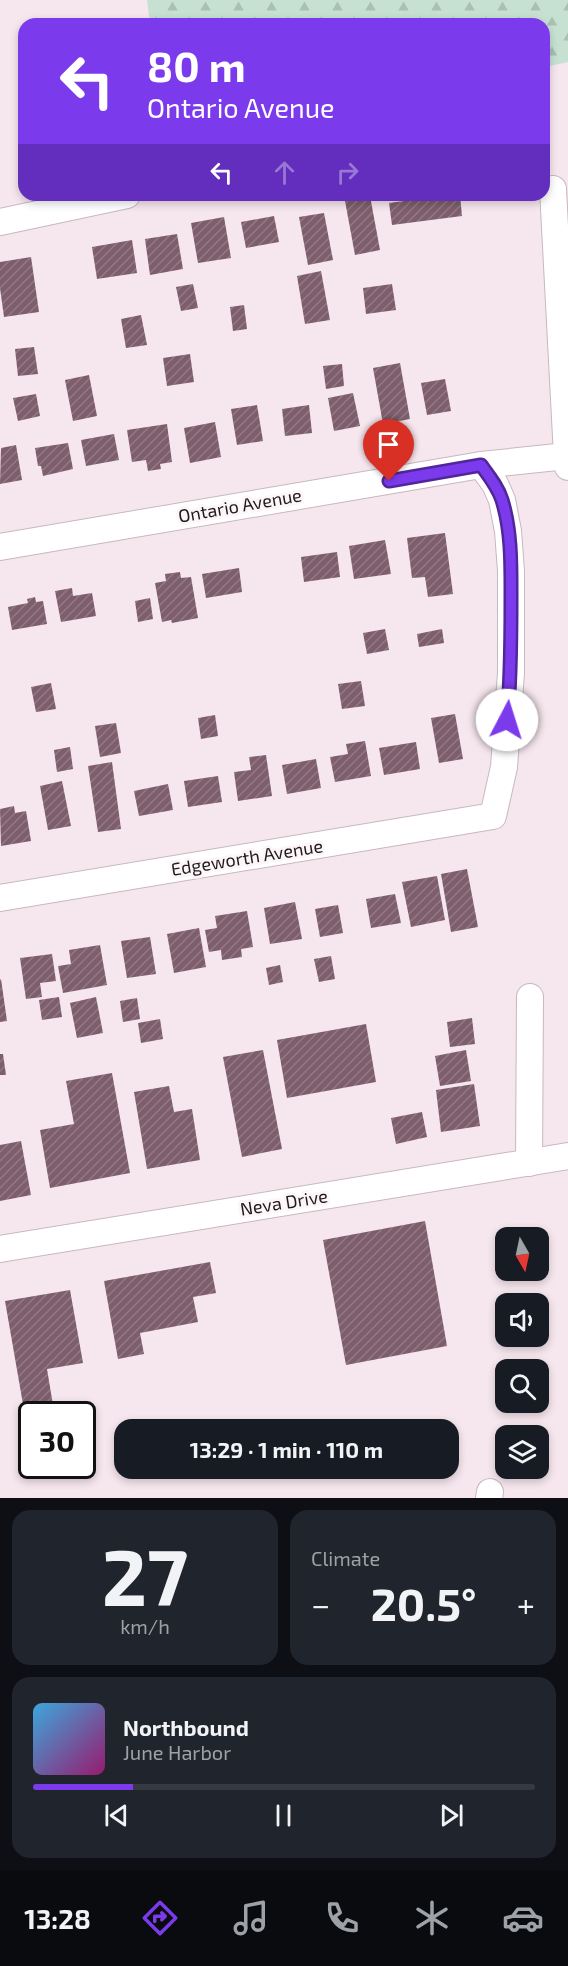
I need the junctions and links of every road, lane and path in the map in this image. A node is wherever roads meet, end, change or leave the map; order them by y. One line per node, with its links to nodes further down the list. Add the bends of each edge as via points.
1 (553, 189): 4 (street)
2 (99, 201): 3 (street)
3 (0, 222)
4 (568, 462): 5 (street, Ontario Avenue)
5 (481, 465): 6 (street, Ontario Avenue); 7 (street, Edgeworth Avenue, via 502,500 511,571 511,673 504,767 493,816)
6 (0, 547)
7 (0, 898)
8 (530, 997): 10 (street)
9 (568, 1156): 10 (street, Neva Drive)
10 (529, 1162): 11 (street, Neva Drive)
11 (0, 1249)

